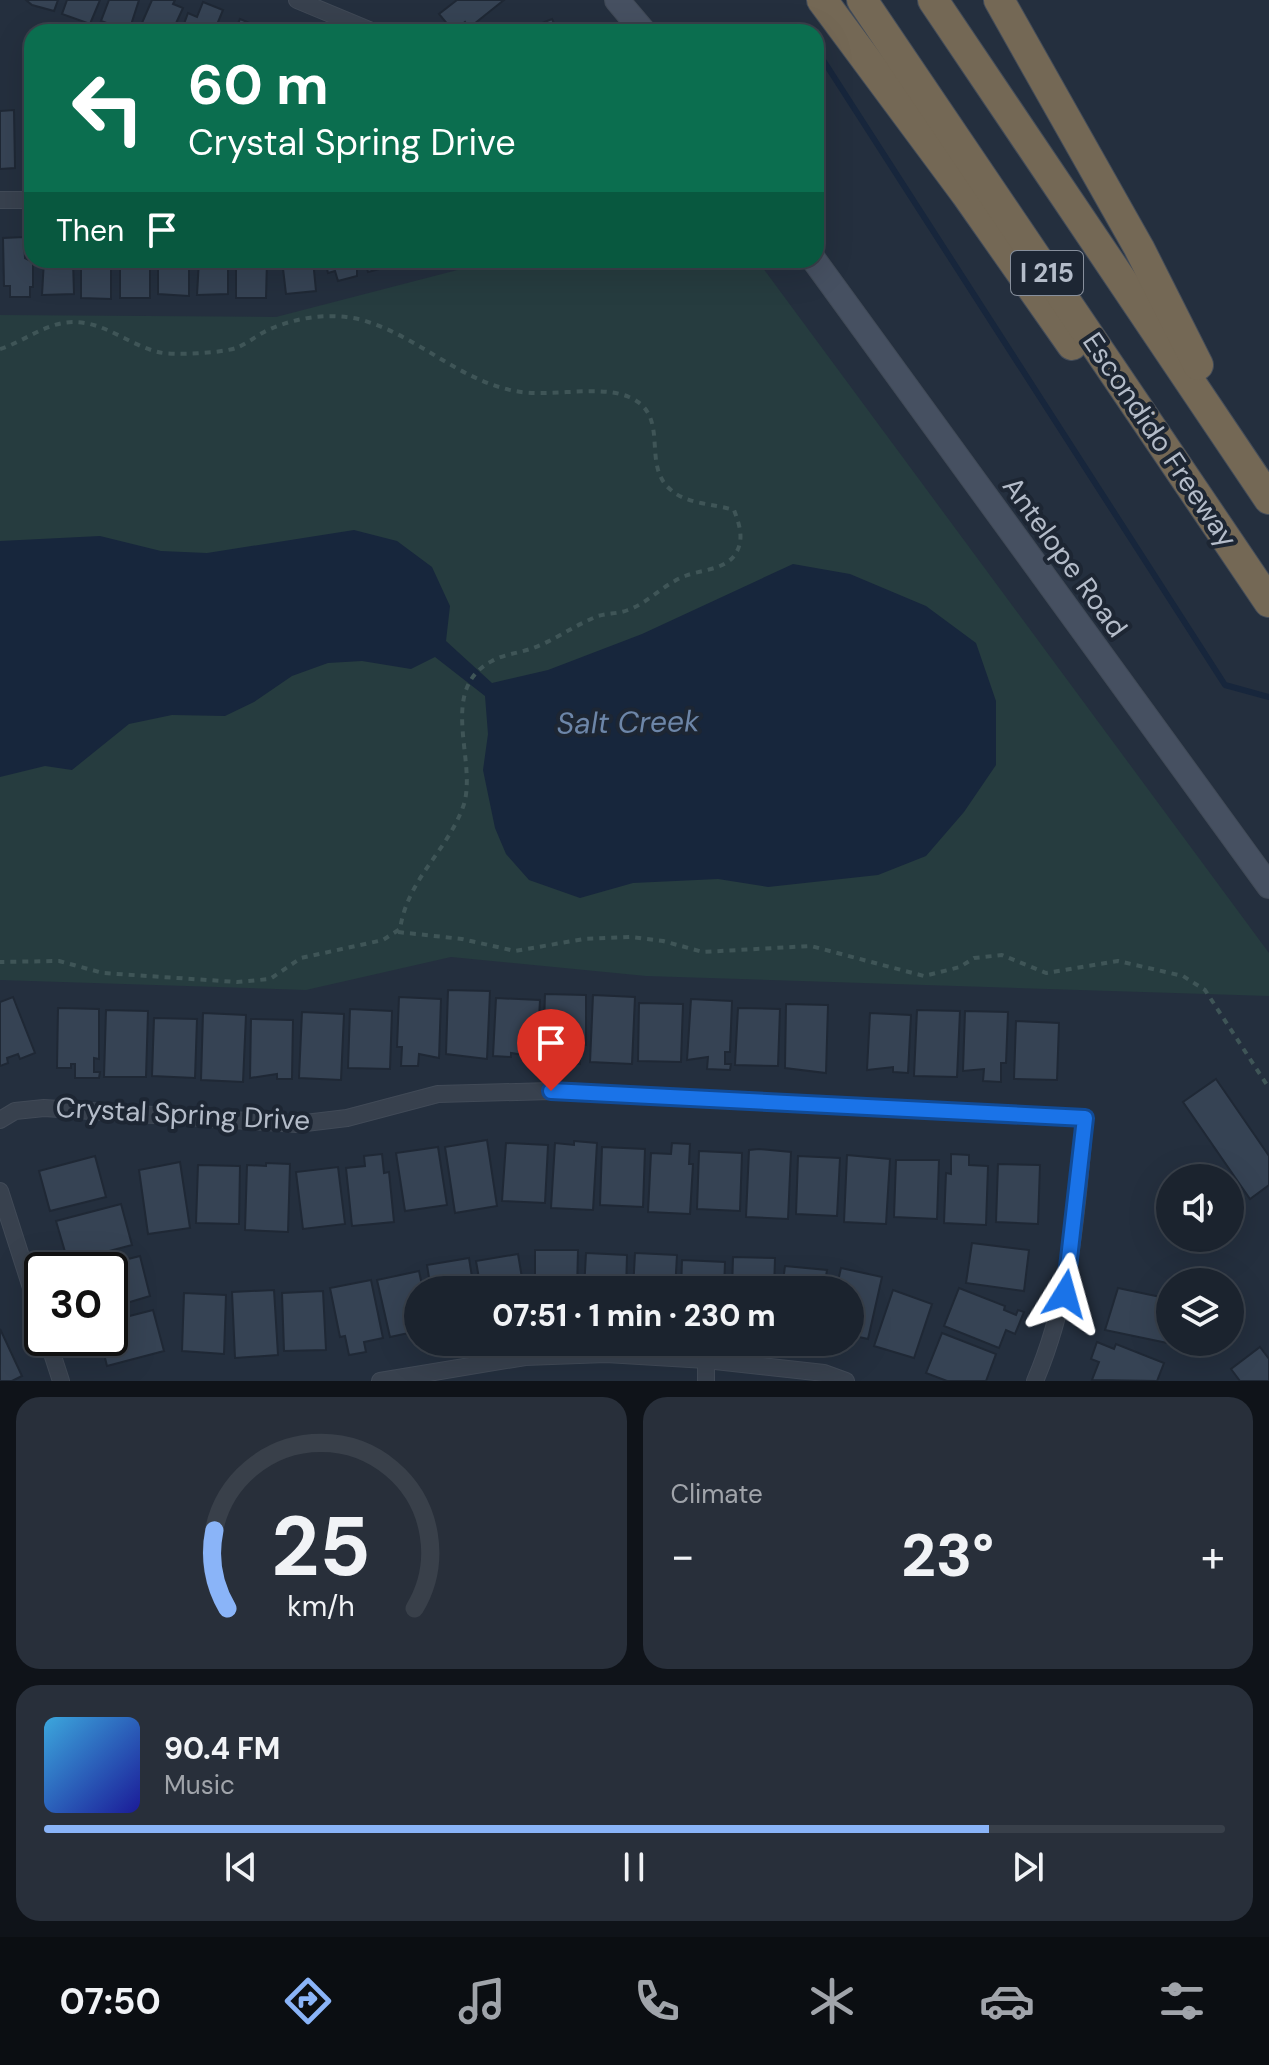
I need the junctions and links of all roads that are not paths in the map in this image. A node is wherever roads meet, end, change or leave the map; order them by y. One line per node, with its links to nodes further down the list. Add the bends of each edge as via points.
1 (297, 0): 7 (street)
2 (617, 0): 8 (street)
3 (822, 0): 13 (highway, via 1091,373)
4 (862, 0): 13 (highway, Escondido Freeway / I 215)
5 (933, 0): 12 (highway, Escondido Freeway / I 215)
6 (999, 0): 12 (highway, via 1139,248 1197,362)
7 (355, 24)
8 (637, 24)
9 (0, 200): 10 (street)
10 (24, 200)
11 (820, 268): 16 (street, Antelope Road)
12 (1209, 410): 14 (highway, Escondido Freeway / I 215)
13 (1142, 417): 15 (highway, Escondido Freeway / I 215)
14 (1269, 499)
15 (1269, 602)
16 (1269, 886)
17 (0, 1120): 26 (street, Crystal Spring Drive, via 15,1111 44,1108 297,1124 347,1118 438,1094 551,1091 1085,1118 1065,1294)
18 (0, 1191): 19 (street)
19 (24, 1266)
20 (53, 1356): 22 (street)
21 (706, 1360): 23 (street, via 606,1354 525,1357); 24 (street); 25 (street, via 824,1373)
22 (61, 1381)
23 (380, 1381)
24 (706, 1381)
25 (846, 1381)
26 (1035, 1381)

